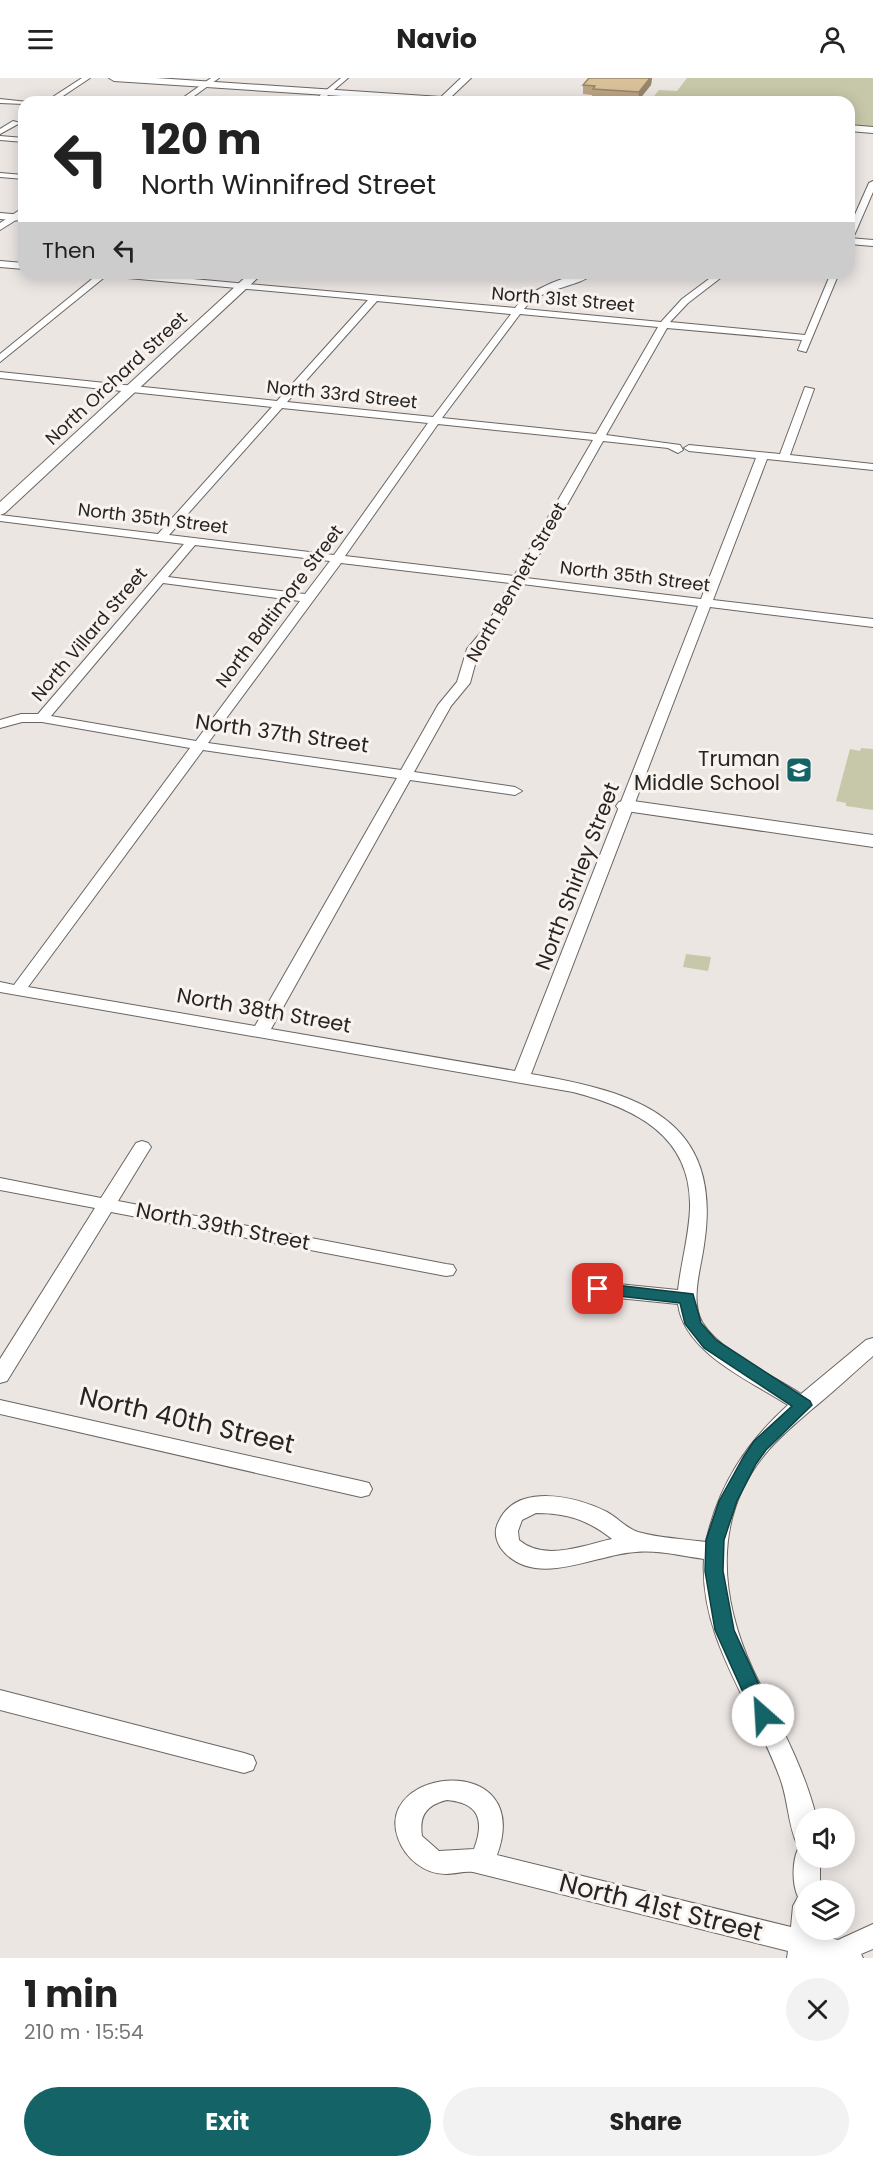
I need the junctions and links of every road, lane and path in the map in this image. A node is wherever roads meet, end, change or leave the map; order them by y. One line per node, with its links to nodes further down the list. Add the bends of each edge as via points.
1 (87, 78): 7 (street)
2 (114, 78): 5 (street)
3 (345, 78): 6 (street)
4 (466, 78): 11 (street)
5 (211, 81): 6 (street); 8 (street)
6 (328, 92): 9 (street); 10 (street)
7 (58, 96)
8 (190, 96)
9 (323, 96)
10 (379, 96)
11 (447, 96)
12 (0, 101): 13 (street)
13 (18, 102)
14 (16, 123): 17 (street)
15 (855, 128): 16 (street)
16 (873, 130)
17 (0, 132)
18 (0, 138): 19 (street)
19 (18, 140)
20 (0, 176): 21 (street)
21 (18, 177)
22 (873, 183): 26 (street)
23 (0, 216): 24 (street)
24 (18, 216)
25 (18, 218): 27 (street)
26 (855, 226)
27 (0, 227)
28 (855, 241): 29 (street)
29 (873, 243)
30 (0, 264): 31 (street)
31 (18, 266)
32 (98, 279): 44 (street)
33 (168, 279): 38 (street, North 31st Street)
34 (250, 279): 38 (street, North Orchard Street)
35 (576, 279): 40 (street, North Baltimore Street, via 533,296)
36 (715, 279): 41 (street, North Bennett Street, via 675,310)
37 (833, 279): 42 (street)
38 (242, 286): 39 (street, North 31st Street); 46 (street, North Orchard Street)
39 (375, 298): 40 (street, North 31st Street); 48 (street)
40 (518, 312): 41 (street, North 31st Street); 49 (street, North Baltimore Street)
41 (663, 325): 42 (street, North 31st Street); 50 (street, North Bennett Street)
42 (809, 338): 43 (street)
43 (803, 351)
44 (0, 359)
45 (0, 375): 46 (street, North 33rd Street)
46 (130, 389): 48 (street, North 33rd Street); 54 (street, North Orchard Street)
47 (809, 389): 52 (street)
48 (280, 404): 49 (street, North 33rd Street); 56 (street)
49 (435, 421): 50 (street, North 33rd Street); 58 (street, North Baltimore Street)
50 (600, 438): 51 (street, North 33rd Street); 60 (street, North Bennett Street)
51 (763, 455): 52 (street, North 33rd Street); 62 (street, North Shirley Street)
52 (784, 458): 53 (street, North 33rd Street)
53 (873, 467)
54 (0, 510)
55 (0, 518): 56 (street, North 35th Street)
56 (161, 537): 57 (street, North 35th Street)
57 (192, 541): 58 (street, North 35th Street); 59 (street, North Villard Street)
58 (338, 558): 60 (street, North 35th Street); 61 (street, North Baltimore Street)
59 (158, 579): 61 (street); 64 (street, North Villard Street)
60 (518, 580): 62 (street, North 35th Street); 67 (street, North Bennett Street, via 492,626 473,649 463,683 445,705)
61 (307, 598): 66 (street, North Baltimore Street)
62 (706, 603): 63 (street, North 35th Street); 69 (street, North Shirley Street)
63 (873, 623)
64 (42, 718): 65 (street, North Villard Street); 66 (street, North 37th Street)
65 (0, 724)
66 (197, 745): 67 (street, North 37th Street); 72 (street, North Baltimore Street)
67 (406, 775): 68 (street, North 37th Street); 73 (street, North Bennett Street)
68 (515, 791)
69 (626, 807): 70 (street); 74 (street, North Shirley Street)
70 (873, 841)
71 (0, 987): 72 (street, North 38th Street)
72 (18, 990): 73 (street, North 38th Street)
73 (260, 1033): 74 (street, North 38th Street)
74 (521, 1077): 80 (street, North 38th Street, via 621,1101 664,1124 675,1136 692,1165 699,1202)
75 (142, 1147): 77 (street)
76 (0, 1184): 77 (street, North 39th Street)
77 (107, 1203): 78 (street, North 39th Street); 82 (street)
78 (446, 1270)
79 (598, 1289): 80 (street)
80 (687, 1298): 83 (street, via 693,1324 710,1344)
81 (873, 1345): 83 (street)
82 (0, 1376)
83 (804, 1405): 87 (street, via 750,1460 728,1501)
84 (0, 1407): 85 (street, North 40th Street)
85 (361, 1489)
86 (650, 1543): 86 (street, via 628,1537 595,1516 555,1506 520,1508 512,1515 506,1531 515,1550 541,1559); 87 (street)
87 (714, 1552): 90 (street, via 717,1599 725,1630 793,1779)
88 (0, 1700): 89 (street)
89 (244, 1763)
90 (802, 1808)
91 (482, 1863): 93 (street, North 41st Street)
92 (873, 1936): 94 (street, North 41st Street)
93 (801, 1950): 94 (street, North 41st Street)
94 (845, 1955)

